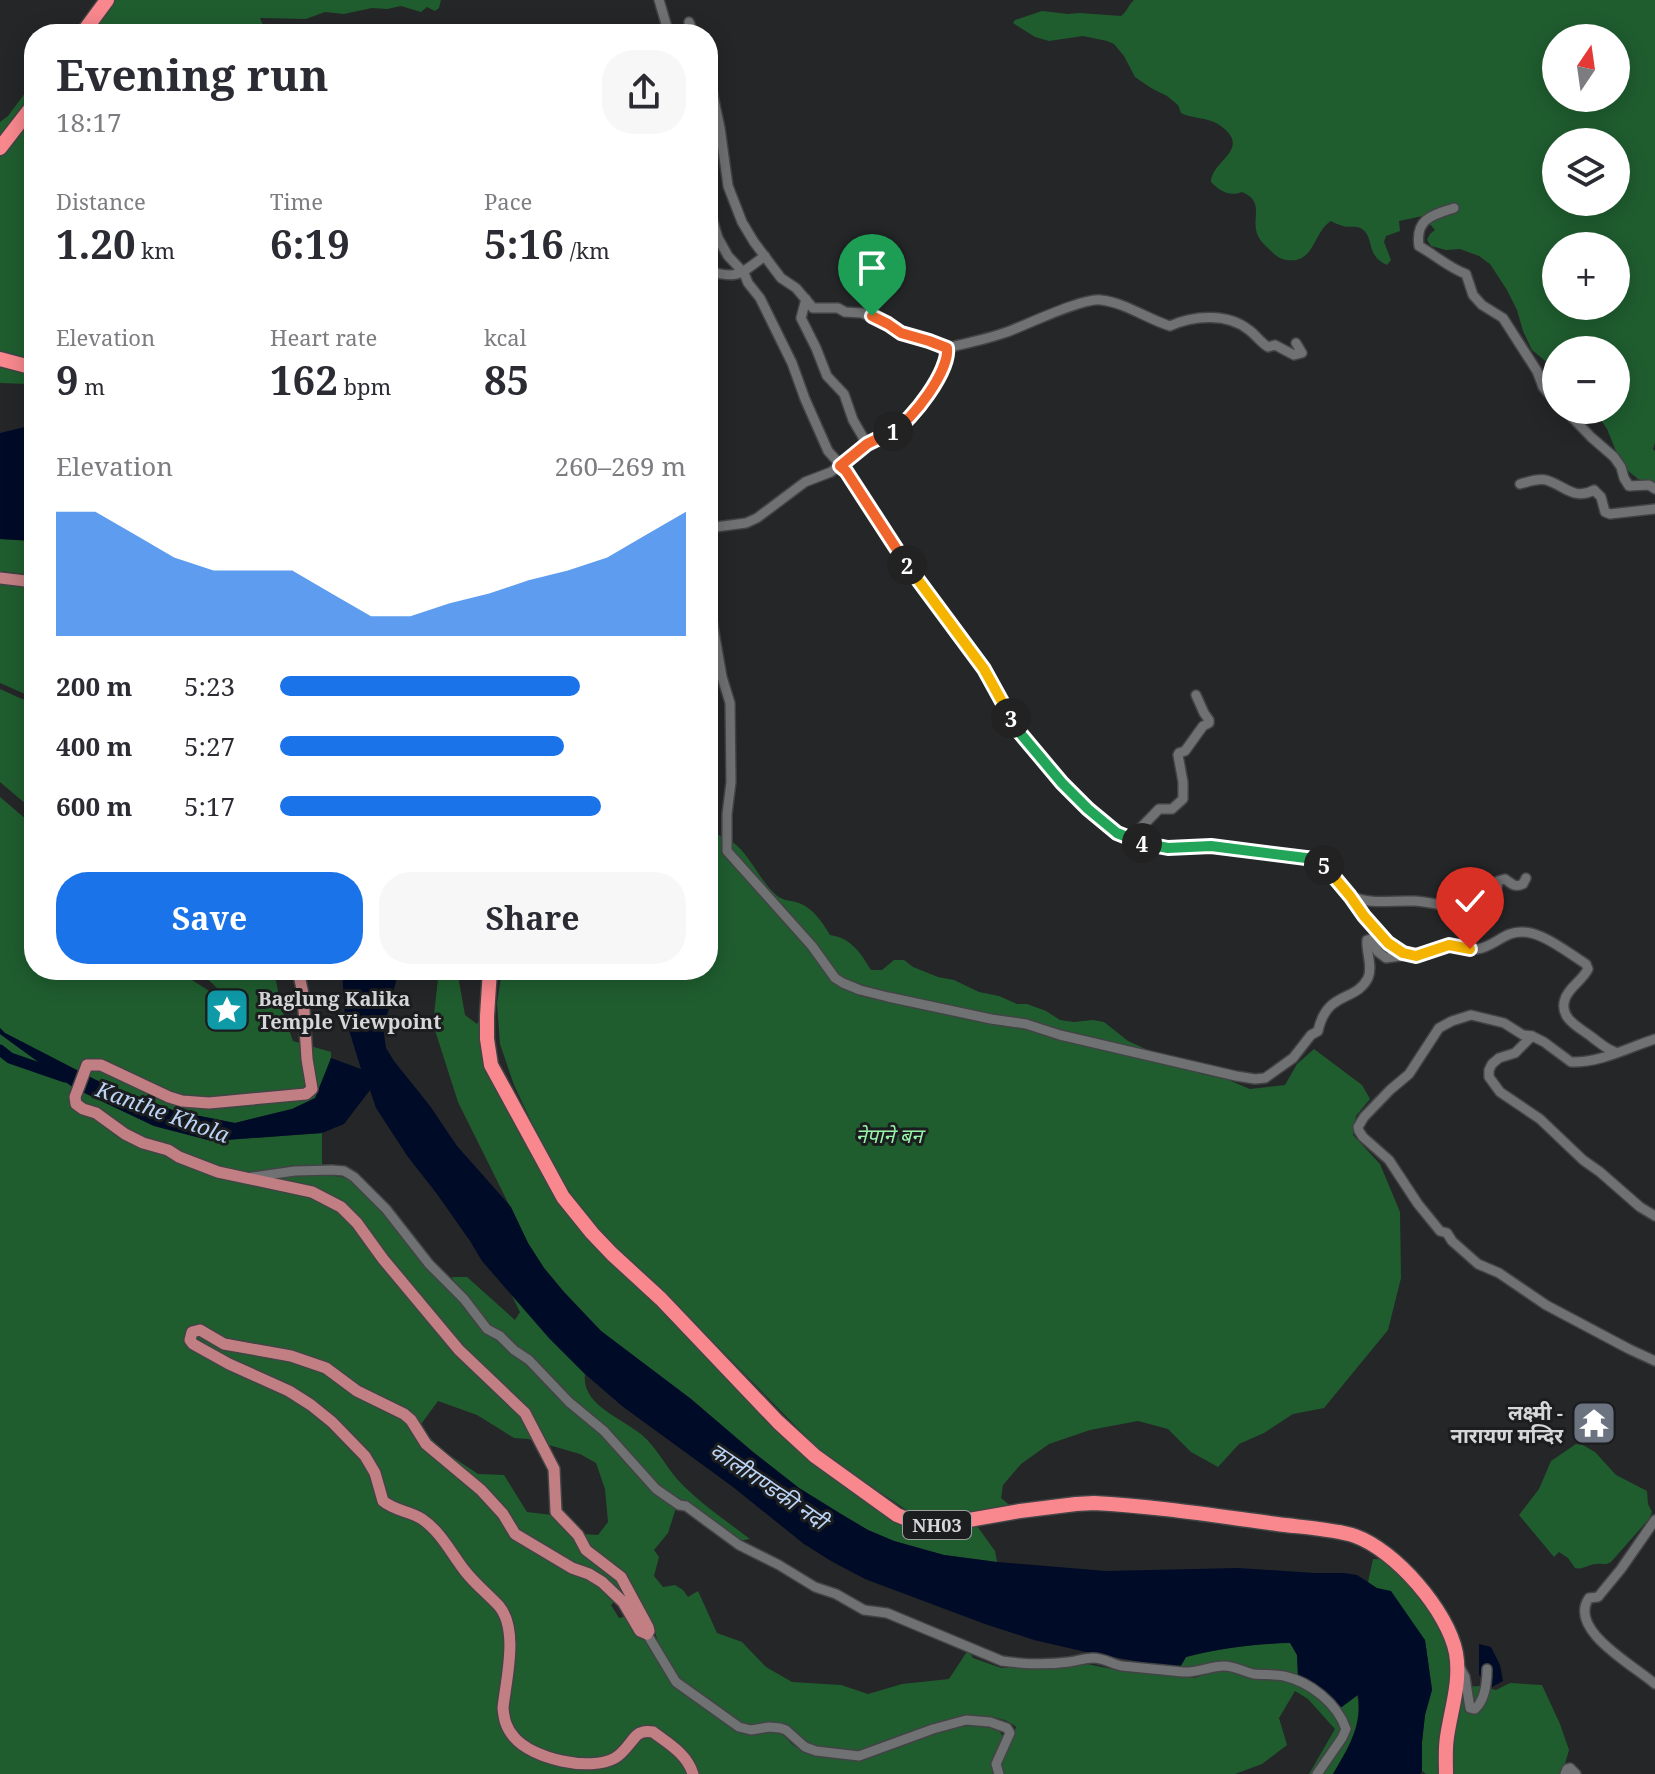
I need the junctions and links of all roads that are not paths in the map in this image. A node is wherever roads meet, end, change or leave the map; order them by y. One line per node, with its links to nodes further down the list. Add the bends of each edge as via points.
1 (107, 0): 3 (highway)
2 (659, 0): 4 (street)
3 (89, 24)
4 (666, 24)
5 (24, 117): 7 (highway)
6 (718, 119): 10 (street, via 728,186 742,222)
7 (0, 148)
8 (1454, 208): 18 (street, via 1424,222 1418,231 1419,246 1466,274 1473,295 1503,318)
9 (718, 238): 12 (street)
10 (765, 256): 12 (street); 13 (street)
11 (718, 273): 12 (street)
12 (744, 273): 21 (street, via 786,352 819,433)
13 (806, 299): 15 (street, via 813,308 862,313); 20 (street, via 801,318)
14 (1296, 343): 15 (street, via 1302,353 1294,355 1261,343 1237,322 1200,317 1170,326 1097,299)
15 (947, 348): 20 (street, via 941,373 912,415)
16 (0, 359): 17 (highway)
17 (24, 365)
18 (1542, 384)
19 (1578, 424): 23 (street, via 1614,457 1629,486)
20 (867, 444): 21 (street)
21 (840, 466): 25 (street, via 805,482 757,518); 30 (street, via 984,669 1015,727 1088,809)
22 (1520, 484): 24 (street, via 1545,480 1570,493 1594,490 1610,514)
23 (1655, 489)
24 (1655, 509)
25 (718, 527)
26 (0, 578): 27 (main road)
27 (24, 581)
28 (718, 654): 33 (street, via 730,703 727,851 843,983 1255,1079 1293,1058 1318,1031 1327,1009 1364,983 1369,974 1367,940 1386,958)
29 (1196, 695): 30 (street, via 1209,723 1178,755 1183,799 1172,809 1159,809)
30 (1130, 839): 32 (street, via 1168,848 1211,846 1314,859)
31 (1526, 878): 32 (street, via 1520,886 1498,881 1495,900 1476,908)
32 (1350, 896): 33 (street, via 1388,943)
33 (1407, 955): 38 (street, via 1449,945 1478,949 1518,931 1545,937 1588,969 1565,1000 1573,1024)
34 (300, 980): 39 (main road, via 312,1089 306,1094 182,1101 93,1063 87,1065 75,1097 83,1109 134,1139)
35 (489, 980): 44 (highway, NH03, via 491,1065 563,1197 778,1422 815,1456 897,1515 935,1526 1094,1503 1353,1535 1399,1563 1440,1614)
36 (1532, 1036): 38 (street, via 1571,1062 1601,1060); 40 (street, via 1515,1053 1492,1064 1489,1077 1500,1092); 41 (street, via 1471,1015 1439,1028 1409,1074 1364,1117 1359,1131 1389,1160 1440,1231 1478,1264)
37 (1655, 1039): 38 (street)
38 (1615, 1052)
39 (245, 1178): 43 (main road, via 312,1192 341,1207 459,1350 525,1413 554,1469 556,1512 586,1550 621,1577); 49 (street, via 308,1170 344,1171 354,1177 487,1329 529,1360 604,1431 656,1489 739,1545 864,1610 887,1613 1002,1661 1094,1658 1184,1672 1227,1666 1301,1681 1332,1704 1346,1729)
40 (1655, 1216)
41 (1655, 1361)
42 (1655, 1520): 46 (street, via 1621,1569 1584,1608 1589,1627 1605,1646)
43 (647, 1634): 47 (main road, via 602,1582 515,1534 481,1490 426,1444 404,1414 317,1364 192,1332 193,1344 289,1391 332,1422 372,1466 383,1501 433,1528 498,1605 510,1635 504,1719 519,1743 555,1760 593,1763 617,1757 640,1732 648,1731 685,1757); 48 (street, via 676,1682 739,1727 780,1728 816,1751 859,1756 974,1719 1010,1733 996,1764)
44 (1456, 1653): 45 (street, via 1470,1708 1481,1704); 50 (highway, NH03, via 1458,1685 1446,1740)
45 (1487, 1669)
46 (1655, 1684)
47 (693, 1774)
48 (999, 1774)
49 (1317, 1774)
50 (1446, 1774)
51 (1565, 1774): 52 (street, via 1570,1768)
52 (1576, 1774)

